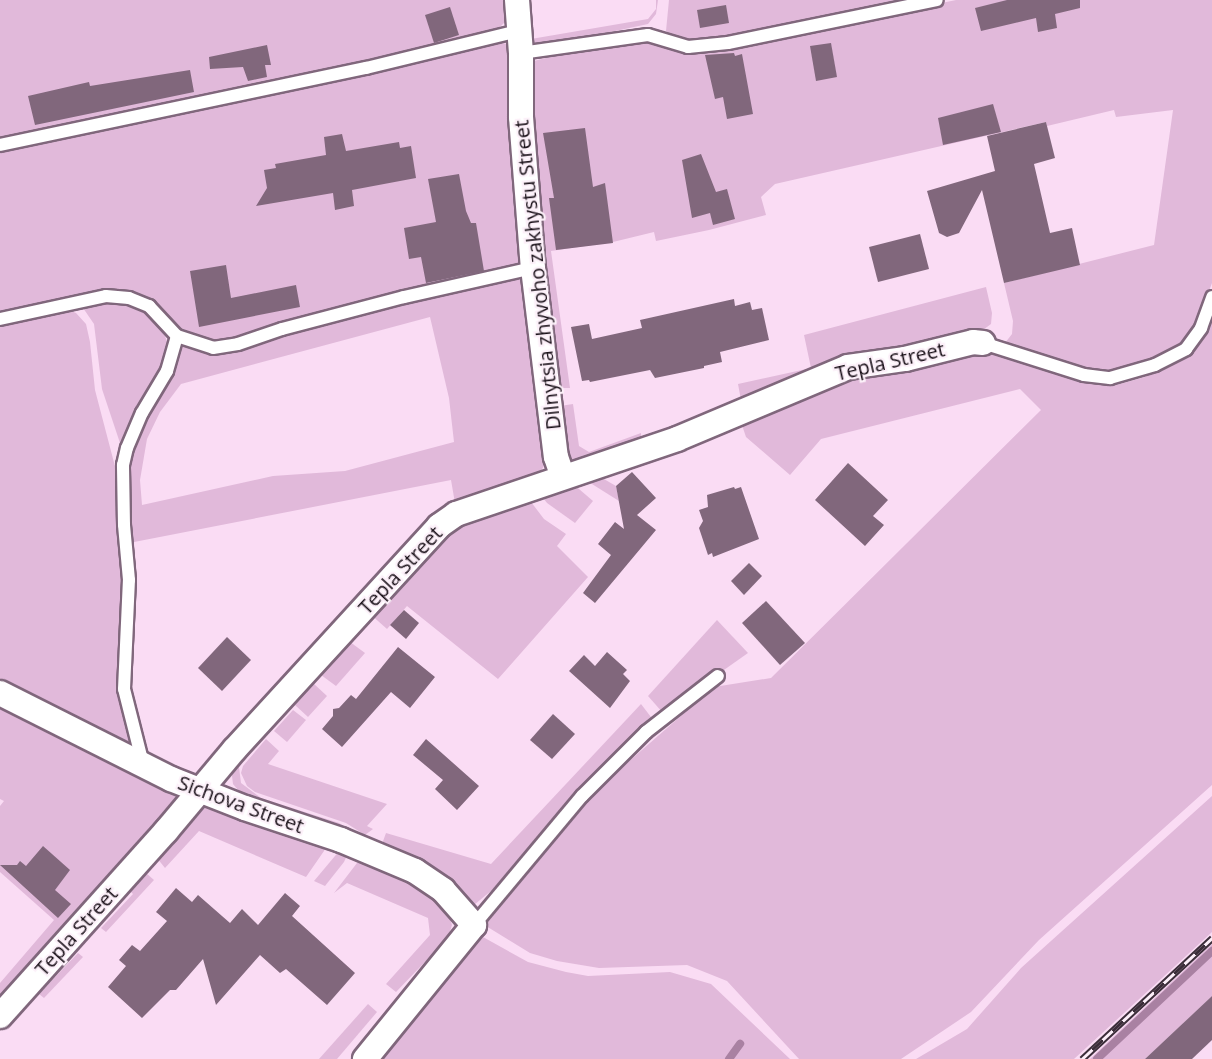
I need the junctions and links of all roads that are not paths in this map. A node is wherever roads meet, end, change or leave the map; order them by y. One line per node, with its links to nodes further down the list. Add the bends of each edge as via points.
1 (517, 0): 3 (street, Dilnytsia zhyvoho zakhystu Street)
2 (937, 0): 3 (lane, via 728,43 688,47 648,35)
3 (520, 42): 4 (lane, via 366,68); 5 (street, Dilnytsia zhyvoho zakhystu Street)
4 (0, 145)
5 (532, 268): 8 (lane, via 393,300 238,344 213,348); 10 (street, Dilnytsia zhyvoho zakhystu Street, via 556,457)
6 (1212, 297): 9 (lane, via 1201,328 1186,349 1155,365 1110,378 1084,375)
7 (0, 319): 8 (lane, via 106,296 129,298 149,306)
8 (177, 336): 13 (lane, via 168,371 142,413 126,448 123,465 129,580 124,689)
9 (983, 343): 10 (street, Tepla Street, via 848,367 677,439)
10 (562, 477): 14 (street, Tepla Street, via 456,514 439,526)
11 (718, 676): 15 (lane, via 646,732 582,796)
12 (0, 693): 13 (street, Sichova Street)
13 (143, 765): 14 (street, Sichova Street)
14 (201, 791): 15 (street, Sichova Street, via 341,840 415,872 443,890); 16 (street, Tepla Street)
15 (474, 925): 17 (street)
16 (0, 1016)
17 (365, 1059)

